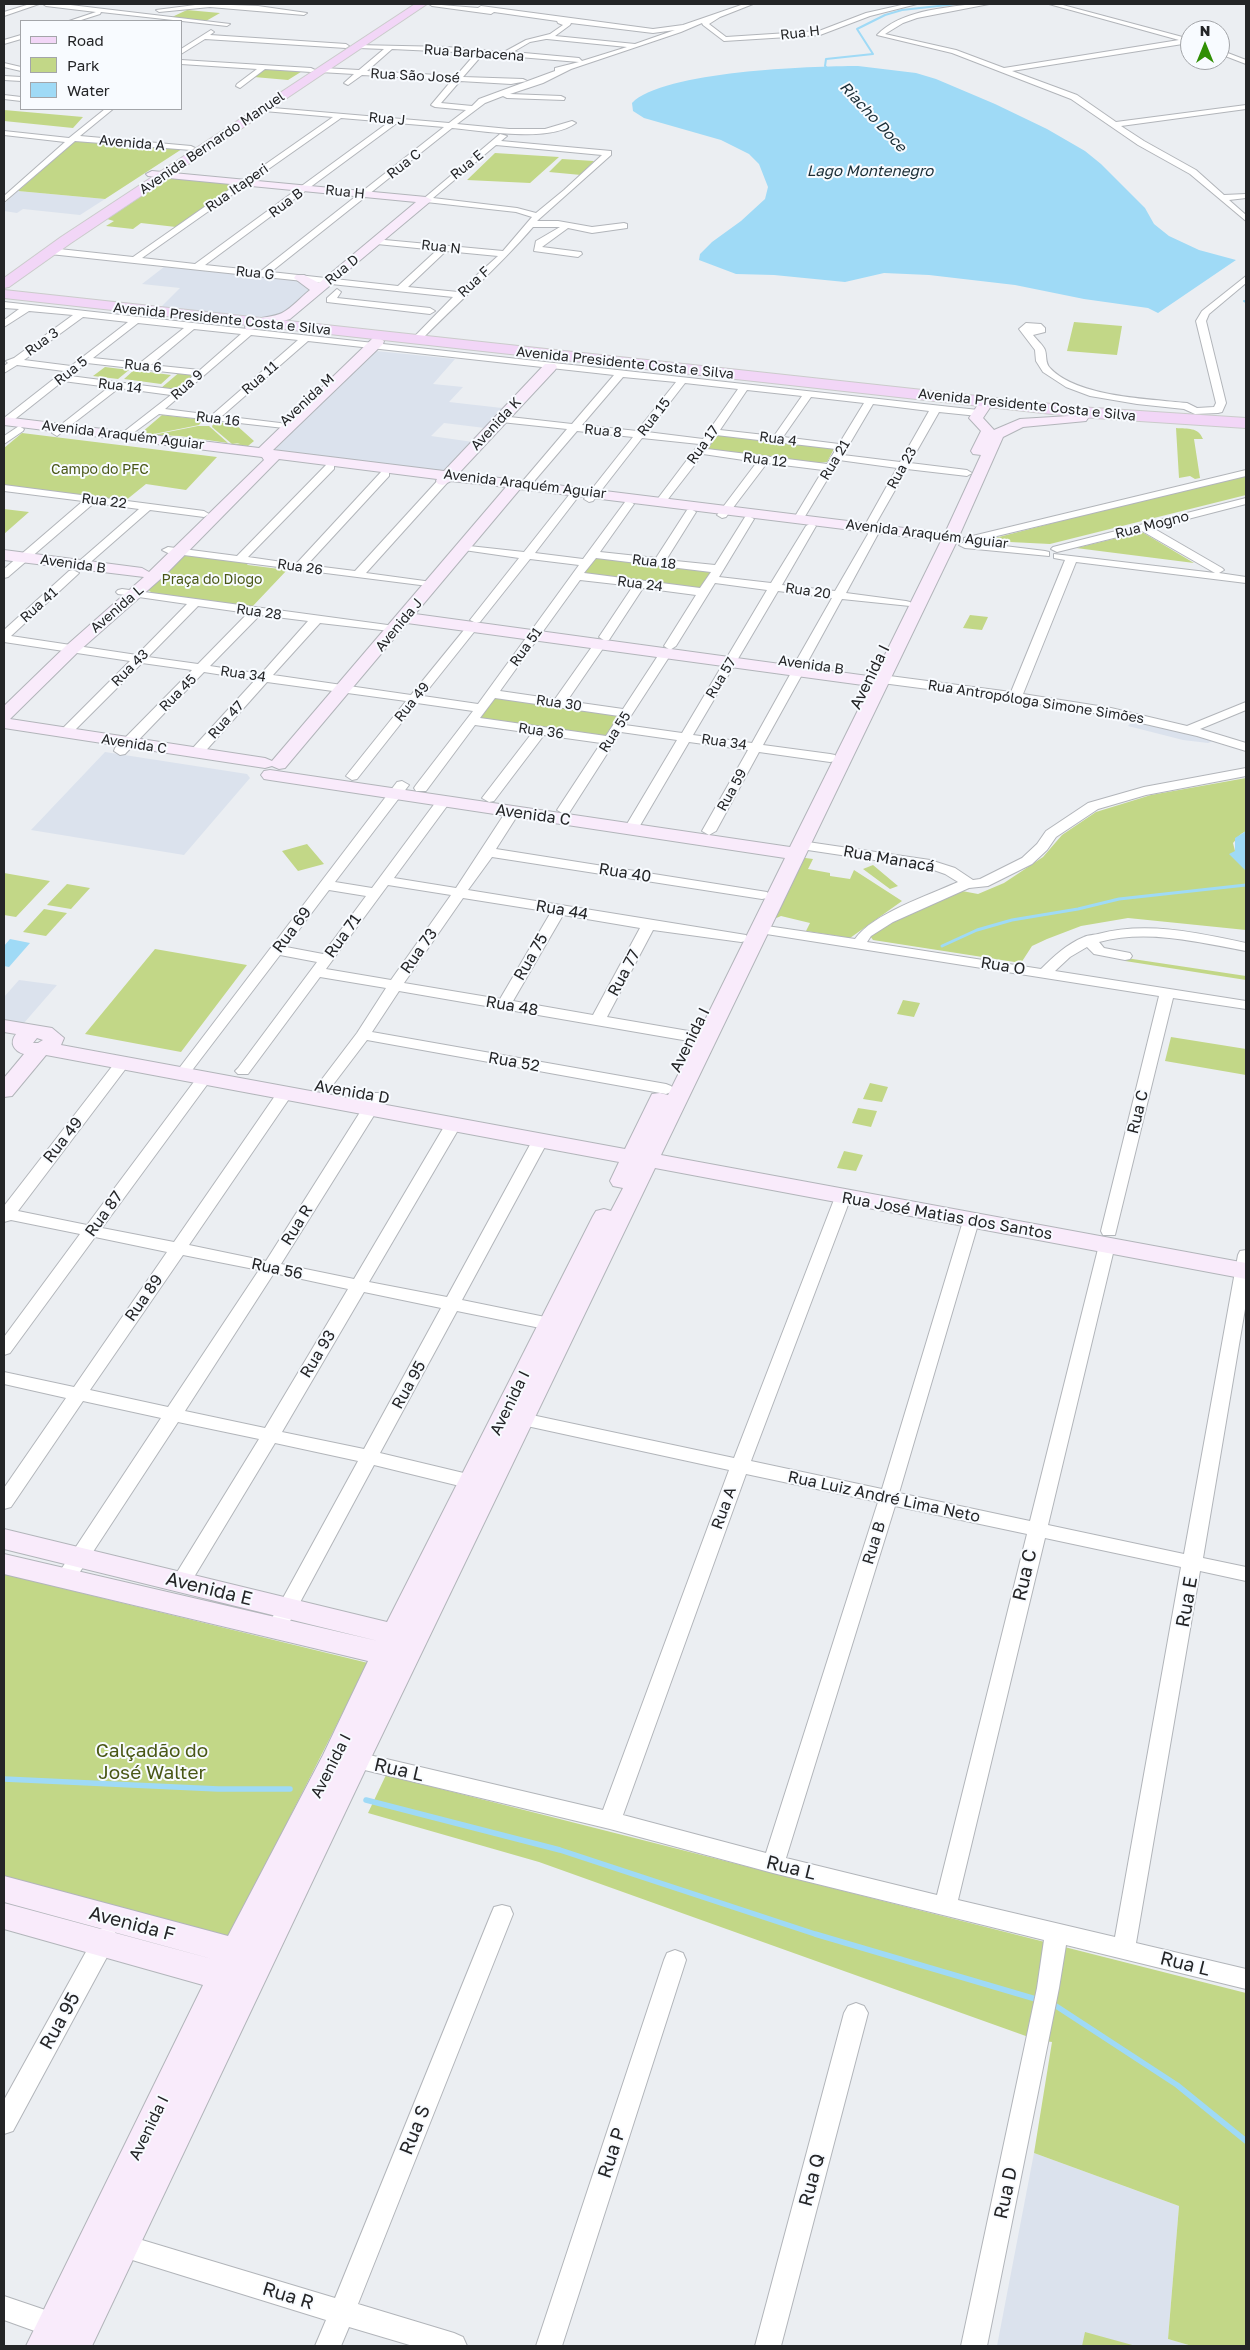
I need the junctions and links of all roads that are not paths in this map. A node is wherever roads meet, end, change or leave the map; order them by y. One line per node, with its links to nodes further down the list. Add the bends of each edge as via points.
1 (36, 4): 23 (street)
2 (46, 4): 16 (street)
3 (90, 4): 16 (street)
4 (126, 4): 20 (street)
5 (209, 4): 18 (street); 21 (street)
6 (269, 4): 18 (street)
7 (410, 4): 27 (main road, Avenida Bernardo Manuel)
8 (422, 4): 27 (main road, Avenida Bernardo Manuel)
9 (432, 4): 17 (street)
10 (460, 4): 17 (street)
11 (495, 4): 19 (street)
12 (745, 4): 24 (street)
13 (914, 4): 24 (street, Rua H, via 868,14 820,33 728,39 720,37 705,24)
14 (986, 4): 57 (street, via 921,16 890,26 880,35 954,51)
15 (1052, 4): 37 (street)
16 (66, 6): 20 (street)
17 (451, 6): 19 (street)
18 (257, 9): 22 (street); 26 (street)
19 (478, 9): 25 (street)
20 (104, 11): 21 (street); 31 (street)
21 (127, 13): 28 (street)
22 (304, 13)
23 (4, 14)
24 (721, 14): 33 (street)
25 (520, 15): 33 (street, via 642,31); 36 (street, via 568,24)
26 (242, 16)
27 (396, 17): 41 (main road, Avenida Bernardo Manuel); 42 (main road, Avenida Bernardo Manuel)
28 (172, 18): 32 (street); 35 (street, via 231,22)
29 (4, 19): 30 (street)
30 (12, 20)
31 (75, 20)
32 (167, 20)
33 (684, 27): 43 (street)
34 (20, 37): 38 (street)
35 (202, 37): 41 (street); 45 (street)
36 (547, 37): 43 (street); 47 (street, via 528,41)
37 (1180, 39)
38 (4, 42): 40 (street)
39 (1180, 42): 57 (street)
40 (20, 45)
41 (346, 46): 56 (main road, Avenida Bernardo Manuel)
42 (359, 46): 44 (street, Rua Barbacena); 56 (main road, Avenida Bernardo Manuel)
43 (637, 46): 49 (street)
44 (389, 48): 46 (street, Rua Barbacena); 58 (street)
45 (182, 51)
46 (481, 52): 47 (street, Rua Barbacena); 60 (street)
47 (505, 54): 49 (street, Rua Barbacena)
48 (1230, 56): 51 (street)
49 (589, 61): 54 (street)
50 (182, 62): 52 (street, Rua São José)
51 (1246, 62)
52 (264, 65): 56 (street, Rua São José); 63 (street)
53 (4, 66): 55 (street)
54 (568, 68): 60 (street, Rua São José, via 521,82); 65 (street, Rua C)
55 (20, 69)
56 (317, 70): 58 (street, Rua São José); 64 (main road, Avenida Bernardo Manuel)
57 (1004, 70): 76 (street, via 1074,97)
58 (360, 73): 60 (street, Rua São José); 62 (street)
59 (4, 78): 61 (street)
60 (460, 78): 70 (street, via 435,105)
61 (20, 79)
62 (348, 83)
63 (240, 86)
64 (290, 87): 71 (main road, Avenida Bernardo Manuel); 82 (main road, Avenida Bernardo Manuel)
65 (495, 95): 67 (street); 70 (street, Rua C)
66 (4, 98): 68 (street)
67 (561, 98)
68 (20, 99)
69 (1246, 107): 76 (street)
70 (474, 108): 77 (street, Rua C)
71 (264, 109): 73 (street, Rua J); 83 (main road, Avenida Bernardo Manuel)
72 (109, 110): 80 (street)
73 (341, 115): 74 (street, Rua J); 84 (street, Rua Itaperi)
74 (397, 120): 77 (street, Rua J); 85 (street, Rua B)
75 (572, 123): 78 (street, Rua J, via 546,131)
76 (1113, 125): 90 (street, via 1193,172)
77 (453, 126): 78 (street, Rua J); 88 (street, Rua C)
78 (509, 131): 81 (street, Rua E)
79 (4, 133): 80 (street, Avenida A)
80 (71, 139): 82 (street, Avenida A); 87 (street)
81 (495, 143): 92 (street, Rua E); 93 (street, Rua F, via 608,152)
82 (191, 148): 83 (main road, Avenida Bernardo Manuel)
83 (159, 174): 84 (street, Rua H); 100 (main road, Avenida Bernardo Manuel); 106 (main road, Avenida Bernardo Manuel)
84 (245, 182): 85 (street, Rua H); 103 (street, Rua Itaperi)
85 (305, 188): 88 (street, Rua H); 104 (street, Rua B)
86 (4, 189): 87 (street)
87 (14, 190): 91 (street)
88 (365, 194): 92 (street, Rua H); 107 (street, Rua C)
89 (1246, 196): 90 (street)
90 (1223, 198): 94 (street)
91 (4, 200)
92 (426, 200): 93 (street, Rua H, via 518,210); 98 (street, Rua D)
93 (537, 216): 95 (street, Rua F)
94 (1246, 219)
95 (532, 224): 96 (street); 101 (street, Rua F)
96 (565, 226): 97 (street, via 592,230); 102 (street, via 539,243 538,249)
97 (624, 226)
98 (377, 241): 99 (street, Rua N); 110 (street, Rua D)
99 (444, 248): 101 (street, Rua N); 112 (street)
100 (50, 252): 103 (street, Rua G); 111 (main road, Avenida Bernardo Manuel)
101 (505, 254): 116 (street, Rua F)
102 (578, 254)
103 (133, 261): 104 (street, Rua G)
104 (197, 267): 107 (street, Rua G)
105 (1246, 270): 142 (street, via 1194,314)
106 (4, 274)
107 (263, 274): 108 (street, Rua G)
108 (300, 278): 110 (street, Rua G); 113 (street)
109 (1246, 280): 154 (street, via 1205,313 1201,321 1221,403 1218,410)
110 (328, 281): 112 (street, Rua G); 113 (street, Rua D)
111 (4, 284)
112 (400, 289): 116 (street, Rua G)
113 (317, 290): 114 (street); 126 (street, Rua D, via 286,316)
114 (337, 292): 118 (street); 121 (street, via 330,300)
115 (4, 294): 126 (main road, Avenida Presidente Costa e Silva)
116 (460, 295): 129 (street, Rua F)
117 (4, 300): 126 (main road, Avenida Presidente Costa e Silva)
118 (438, 303)
119 (4, 305): 120 (street)
120 (27, 308): 122 (street); 124 (street)
121 (430, 311)
122 (81, 314): 123 (street); 133 (street, Rua 3)
123 (136, 320): 125 (street); 132 (street, Rua 5)
124 (4, 324)
125 (192, 326): 126 (street); 134 (street)
126 (252, 328): 128 (street); 129 (main road, Avenida Presidente Costa e Silva); 130 (main road, Avenida Presidente Costa e Silva); 138 (street, Rua 9)
127 (1024, 329): 154 (street, via 1040,350 1046,370 1069,385 1090,393 1187,406)
128 (305, 339): 130 (street); 155 (street, Rua 11)
129 (416, 340): 143 (main road, Avenida Presidente Costa e Silva)
130 (370, 343): 135 (street); 143 (main road, Avenida Presidente Costa e Silva); 148 (street, Avenida M)
131 (4, 360): 133 (street)
132 (85, 360): 134 (street, Rua 6); 136 (street, Rua 5)
133 (16, 361): 136 (street); 137 (street, Rua 3)
134 (143, 366): 138 (street, Rua 6)
135 (555, 367): 139 (street); 157 (street, Avenida K)
136 (72, 369): 140 (street, Rua 5)
137 (4, 370)
138 (200, 373): 146 (street, Rua 9)
139 (620, 374): 141 (street); 161 (street)
140 (61, 378): 144 (street, Rua 14); 159 (street, Rua 5)
141 (682, 381): 145 (street); 166 (street, Rua 15)
142 (1206, 383)
143 (792, 384): 151 (main road, Avenida Presidente Costa e Silva)
144 (117, 386): 146 (street, Rua 14); 164 (street)
145 (744, 388): 147 (street); 165 (street, Rua 17)
146 (180, 393): 153 (street, Rua 9)
147 (808, 395): 149 (street); 168 (street)
148 (315, 399): 160 (street, Avenida M); 173 (street, Avenida M)
149 (870, 402): 152 (street); 172 (street, Rua 21)
150 (1210, 402): 154 (street)
151 (982, 408): 152 (street); 154 (main road, Avenida Presidente Costa e Silva); 156 (main road, Avenida Presidente Costa e Silva); 175 (street, Avenida I, via 976,418 988,431)
152 (935, 409): 177 (street, Rua 23)
153 (156, 411): 155 (street, Rua 16); 167 (street, Rua 9)
154 (1195, 415): 158 (main road, Avenida Presidente Costa e Silva)
155 (214, 418): 160 (street, Rua 16)
156 (1081, 418): 162 (main road, Avenida Presidente Costa e Silva); 175 (street, Avenida I, via 1012,425 998,434)
157 (506, 420): 161 (street, Rua 8); 183 (street, Avenida K)
158 (1246, 422)
159 (4, 423): 163 (street, Avenida Araquém Aguiar); 164 (street, Avenida Araquém Aguiar)
160 (280, 426): 173 (street, Avenida M)
161 (576, 428): 166 (street, Rua 8); 184 (street)
162 (1246, 428)
163 (19, 429): 164 (street, Avenida Araquém Aguiar); 169 (street)
164 (60, 431): 167 (street, Avenida Araquém Aguiar); 170 (street, Avenida Araquém Aguiar)
165 (713, 432): 168 (street, Rua 4); 171 (street, Rua 17)
166 (640, 434): 171 (street, Rua 8); 186 (street, Rua 15)
167 (125, 436): 170 (street, Avenida Araquém Aguiar)
168 (778, 439): 172 (street, Rua 4)
169 (4, 441)
170 (182, 446): 173 (street, Avenida Araquém Aguiar)
171 (702, 447): 176 (street, Rua 12); 189 (street, Rua 17)
172 (843, 447): 174 (street, Rua 21)
173 (262, 455): 178 (street, Avenida Araquém Aguiar); 183 (street, Avenida Araquém Aguiar); 195 (street, Avenida L); 203 (street, Avenida L)
174 (837, 457): 177 (street); 179 (street, Rua 21)
175 (980, 459): 180 (street, Avenida I); 201 (street, Avenida I)
176 (764, 460): 179 (street, Rua 12); 194 (street)
177 (904, 466): 180 (street); 200 (street, Rua 23)
178 (330, 467): 182 (street, Avenida Araquém Aguiar); 208 (street)
179 (831, 468): 196 (street, Rua 21)
180 (967, 473): 201 (street, Avenida I)
181 (1246, 473): 201 (street)
182 (385, 474): 183 (street, Avenida Araquém Aguiar); 211 (street)
183 (452, 478): 184 (street, Avenida Araquém Aguiar); 216 (street)
184 (513, 485): 186 (street, Avenida Araquém Aguiar); 187 (street, Avenida Araquém Aguiar); 202 (street, Avenida J); 220 (street, Avenida J)
185 (4, 488): 188 (street, Rua 22)
186 (591, 496): 187 (street, Avenida Araquém Aguiar); 189 (street, Avenida Araquém Aguiar); 191 (street, Avenida Araquém Aguiar)
187 (573, 497): 206 (street, Rua 49)
188 (91, 500): 192 (street, Rua 22); 209 (street)
189 (661, 501): 194 (street, Avenida Araquém Aguiar)
190 (1246, 501): 199 (street, Rua Mogno)
191 (629, 504): 193 (street, Avenida Araquém Aguiar); 207 (street, Rua 51)
192 (147, 507): 195 (street, Rua 22); 212 (street, Rua 41)
193 (691, 512): 194 (street, Avenida Araquém Aguiar); 210 (street)
194 (724, 512): 196 (street, Avenida Araquém Aguiar); 197 (street, Avenida Araquém Aguiar)
195 (204, 514): 203 (street, Avenida L)
196 (798, 518): 200 (street, Avenida Araquém Aguiar)
197 (749, 519): 198 (street, Avenida Araquém Aguiar); 214 (street, Rua 55)
198 (811, 526): 200 (street, Avenida Araquém Aguiar); 223 (street, Rua 57)
199 (1144, 527): 204 (street, Rua Mogno); 213 (street)
200 (871, 530): 201 (street, Avenida Araquém Aguiar); 225 (street, Rua 59)
201 (949, 539): 204 (street, Avenida Araquém Aguiar); 204 (street, Avenida Araquém Aguiar); 227 (street, Avenida I); 242 (street, Avenida I)
202 (464, 547): 206 (street); 220 (street, Avenida J)
203 (173, 550): 208 (street, Rua 26); 222 (street, Avenida L); 222 (street, Avenida L)
204 (1057, 553): 213 (street, Avenida Araquém Aguiar); 219 (street, Avenida Araquém Aguiar); 245 (street)
205 (4, 555): 209 (street, Avenida B)
206 (527, 556): 207 (street); 231 (street, Rua 49)
207 (589, 558): 210 (street, Rua 18); 218 (street, Rua 51)
208 (240, 559): 211 (street, Rua 26)
209 (15, 562): 212 (street, Avenida B); 215 (street)
210 (659, 562): 214 (street, Rua 18)
211 (300, 566): 216 (street, Rua 26)
212 (77, 569): 222 (street, Avenida B); 233 (street, Rua 41)
213 (1218, 570): 217 (street, Avenida Araquém Aguiar)
214 (714, 574): 223 (street, Rua 20); 224 (street, Rua 55)
215 (4, 575)
216 (358, 575): 220 (street, Rua 26)
217 (1246, 575)
218 (578, 576): 221 (street, Rua 24); 232 (street, Rua 51)
219 (1246, 580)
220 (425, 584): 230 (street, Avenida J); 230 (street, Avenida J)
221 (640, 584): 224 (street, Rua 24); 234 (street)
222 (134, 585): 226 (street, Rua 28); 235 (street, Avenida L)
223 (775, 587): 225 (street, Rua 20); 238 (street, Rua 57)
224 (703, 592): 236 (street, Rua 55)
225 (840, 595): 227 (street, Rua 20); 239 (street, Rua 59)
226 (195, 603): 228 (street, Rua 28); 237 (street, Rua 43)
227 (906, 604): 242 (street, Avenida I)
228 (256, 612): 229 (street, Rua 28); 240 (street, Rua 45)
229 (316, 620): 230 (street, Rua 28); 241 (street, Rua 47)
230 (398, 622): 231 (street, Avenida B); 243 (street, Avenida J)
231 (474, 623): 232 (street, Avenida B); 246 (street, Rua 49)
232 (536, 632): 234 (street, Avenida B); 244 (street, Rua 51)
233 (4, 637): 235 (street, Rua 34)
234 (602, 641): 236 (street, Avenida B); 248 (street)
235 (68, 648): 237 (street, Rua 34); 247 (street, Avenida L); 252 (street, Avenida L)
236 (668, 650): 238 (street, Avenida B); 251 (street, Rua 55)
237 (140, 658): 240 (street, Rua 34); 258 (street, Rua 43)
238 (733, 658): 239 (street, Avenida B); 260 (street, Rua 57)
239 (800, 667): 242 (street, Avenida B); 263 (street, Rua 59)
240 (202, 668): 241 (street, Rua 34); 262 (street, Rua 45)
241 (265, 678): 243 (street, Rua 34); 265 (street, Rua 47)
242 (874, 678): 245 (street, Rua Antropóloga Simone Simões); 266 (street, Avenida I); 278 (street, Avenida I)
243 (338, 687): 246 (street, Rua 34); 267 (street, Avenida J)
244 (492, 694): 248 (street, Rua 30); 249 (street, Rua 51)
245 (1016, 696): 256 (street, Rua Antropóloga Simone Simões)
246 (414, 699): 249 (street, Rua 34); 269 (street, Rua 49)
247 (4, 702)
248 (559, 703): 251 (street, Rua 30)
249 (482, 708): 253 (street, Rua 51)
250 (1244, 708): 256 (street)
251 (627, 713): 255 (street, Rua 55)
252 (4, 715)
253 (472, 721): 257 (street, Rua 36); 270 (street, Rua 51)
254 (4, 724): 258 (street, Avenida C)
255 (618, 728): 260 (street, Rua 34); 261 (street, Rua 55)
256 (1190, 729): 264 (street, Rua Antropóloga Simone Simões)
257 (540, 731): 261 (street, Rua 36); 272 (street)
258 (65, 733): 262 (street, Avenida C)
259 (4, 734): 262 (street, Avenida C)
260 (685, 736): 263 (street, Rua 34); 276 (street, Rua 57)
261 (610, 740): 274 (street, Rua 55)
262 (124, 747): 265 (street, Avenida C); 267 (street, Avenida C)
263 (756, 747): 266 (street, Rua 34); 277 (street, Rua 59)
264 (1246, 747)
265 (196, 753): 267 (street, Avenida C)
266 (830, 758): 278 (street, Avenida I)
267 (270, 767): 269 (street, Avenida C); 271 (street, Avenida C)
268 (1246, 772): 281 (street, via 1144,791 1093,806 1051,834 1027,862 1005,874)
269 (352, 776): 271 (street, Avenida C)
270 (421, 788): 271 (street, Avenida C); 272 (street, Avenida C)
271 (398, 790): 273 (street, Avenida C); 282 (street, Rua 69)
272 (489, 798): 274 (street, Avenida C)
273 (443, 802): 275 (street, Avenida C); 280 (street, Rua 71)
274 (564, 810): 276 (street, Avenida C)
275 (512, 813): 276 (street, Avenida C); 279 (street, Rua 73)
276 (633, 824): 277 (street, Avenida C); 278 (street, Avenida C)
277 (709, 830): 278 (street, Avenida C)
278 (791, 849): 281 (street, Rua Manacá, via 930,864); 285 (street, Avenida I); 288 (street, Avenida I)
279 (488, 852): 283 (street, Rua 73); 285 (street, Rua 40)
280 (384, 880): 283 (street, Rua 44); 284 (street, Rua 71)
281 (971, 884): 291 (street, via 888,919 866,932)
282 (326, 886): 284 (street); 293 (street, Rua 69)
283 (460, 892): 286 (street, Rua 44); 298 (street, Rua 73)
284 (374, 893): 295 (street, Rua 71)
285 (762, 894): 289 (street, Avenida I)
286 (559, 910): 287 (street, Rua 44); 300 (street, Rua 75)
287 (649, 925): 289 (street, Rua 44); 302 (street, Rua 77)
288 (760, 929): 291 (street, Rua O); 305 (street, Avenida I)
289 (741, 938): 305 (street, Avenida I)
290 (1088, 940): 292 (street, via 1114,934 1157,932); 294 (street, via 1099,951); 297 (street, via 1062,954)
291 (858, 944): 297 (street, Rua O)
292 (1246, 947)
293 (277, 950): 295 (street); 309 (street, Rua 69)
294 (1126, 956)
295 (326, 959): 296 (street, Rua 71)
296 (317, 972): 298 (street, Rua 48); 310 (street, Rua 71)
297 (1045, 972): 299 (street, Rua O)
298 (395, 985): 300 (street, Rua 48); 304 (street, Rua 73)
299 (1167, 992): 301 (street, Rua O); 324 (street, Rua C)
300 (504, 1004): 302 (street, Rua 48)
301 (1246, 1005)
302 (598, 1020): 305 (street, Rua 48)
303 (4, 1026): 306 (street, Avenida D)
304 (363, 1036): 311 (street, Rua 73); 312 (street, Rua 52)
305 (699, 1038): 312 (street, Avenida I); 318 (street, Avenida I)
306 (32, 1042): 307 (street, Avenida D); 308 (street); 309 (street, Avenida D); 313 (street)
307 (122, 1063): 309 (street, Avenida D); 320 (street, Rua 49)
308 (4, 1070)
309 (193, 1071): 310 (street, Avenida D); 314 (street, Avenida D); 323 (street, Rua 87)
310 (243, 1072): 311 (street, Avenida D)
311 (324, 1087): 315 (street, Avenida D)
312 (666, 1089): 318 (street, Avenida I)
313 (4, 1091)
314 (285, 1093): 315 (street, Avenida D); 325 (street, Rua 89)
315 (372, 1102): 316 (street, Avenida D); 318 (street, Avenida D); 327 (street, Rua R)
316 (453, 1125): 317 (street, Avenida D); 328 (street, Rua 93)
317 (540, 1141): 318 (street, Avenida D); 329 (street, Rua 95)
318 (643, 1152): 319 (street, Rua José Matias dos Santos); 322 (street, Avenida I); 324 (street, Rua José Matias dos Santos)
319 (843, 1197): 321 (street, Rua José Matias dos Santos); 338 (street, Rua A)
320 (5, 1215): 323 (street, Rua 56)
321 (971, 1221): 324 (street, Rua José Matias dos Santos); 340 (street, Rua B)
322 (608, 1224): 330 (street, Avenida I); 335 (street, Avenida I)
323 (92, 1231): 325 (street, Rua 56); 331 (street, Rua 87)
324 (1108, 1238): 326 (street, Rua José Matias dos Santos); 342 (street, Rua C)
325 (178, 1248): 327 (street, Rua 56); 333 (street, Rua 89)
326 (1246, 1262): 345 (street, Rua E)
327 (270, 1267): 328 (street, Rua 56); 334 (street, Rua R)
328 (359, 1286): 329 (street, Rua 56); 336 (street, Rua 93)
329 (453, 1303): 330 (street, Rua 56); 337 (street, Rua 95)
330 (550, 1324): 335 (street, Avenida I)
331 (4, 1349)
332 (4, 1378): 333 (street)
333 (77, 1394): 334 (street); 341 (street, Rua 89)
334 (173, 1415): 336 (street); 344 (street, Rua R)
335 (513, 1417): 338 (street, Rua Luiz André Lima Neto); 339 (street, Avenida I); 351 (street, Avenida I)
336 (270, 1436): 337 (street); 349 (street, Rua 93)
337 (369, 1457): 339 (street); 350 (street, Rua 95)
338 (740, 1465): 340 (street, Rua Luiz André Lima Neto); 353 (street, Rua A)
339 (472, 1482): 351 (street, Avenida I)
340 (888, 1498): 342 (street, Rua Luiz André Lima Neto); 354 (street, Rua B)
341 (4, 1502)
342 (1036, 1530): 345 (street, Rua Luiz André Lima Neto); 356 (street, Rua C)
343 (4, 1539): 344 (street, Avenida E)
344 (80, 1556): 348 (street, Rua R); 349 (street, Avenida E)
345 (1194, 1563): 347 (street, Rua Luiz André Lima Neto); 361 (street, Rua E)
346 (4, 1564): 348 (street, Avenida E)
347 (1246, 1574)
348 (65, 1579): 350 (street, Avenida E)
349 (181, 1582): 350 (street, Avenida E)
350 (281, 1618): 351 (street, Avenida E)
351 (400, 1647): 352 (street, Avenida I)
352 (346, 1758): 353 (street, Rua L); 363 (street, Avenida I)
353 (610, 1820): 354 (street, Rua L)
354 (773, 1864): 356 (street, Rua L)
355 (4, 1889): 359 (street, Avenida F)
356 (946, 1905): 360 (street, Rua L)
357 (502, 1914): 369 (street, Rua S)
358 (4, 1916): 359 (street, Avenida F)
359 (109, 1932): 363 (street, Avenida F); 366 (street, Rua 95)
360 (1057, 1932): 361 (street, Rua L); 375 (street, Rua D)
361 (1124, 1949): 364 (street, Rua L)
362 (675, 1960): 373 (street, Rua P)
363 (242, 1968): 367 (street, Avenida I); 370 (street, Avenida I)
364 (1246, 1979)
365 (856, 2013): 374 (street, Rua Q)
366 (4, 2123)
367 (122, 2246): 369 (street, Rua R); 370 (street, Avenida I)
368 (4, 2308): 370 (street)
369 (342, 2312): 371 (street, Rua S); 372 (street, Rua R)
370 (57, 2339)
371 (328, 2346)
372 (454, 2346)
373 (549, 2346)
374 (768, 2346)
375 (974, 2346)

